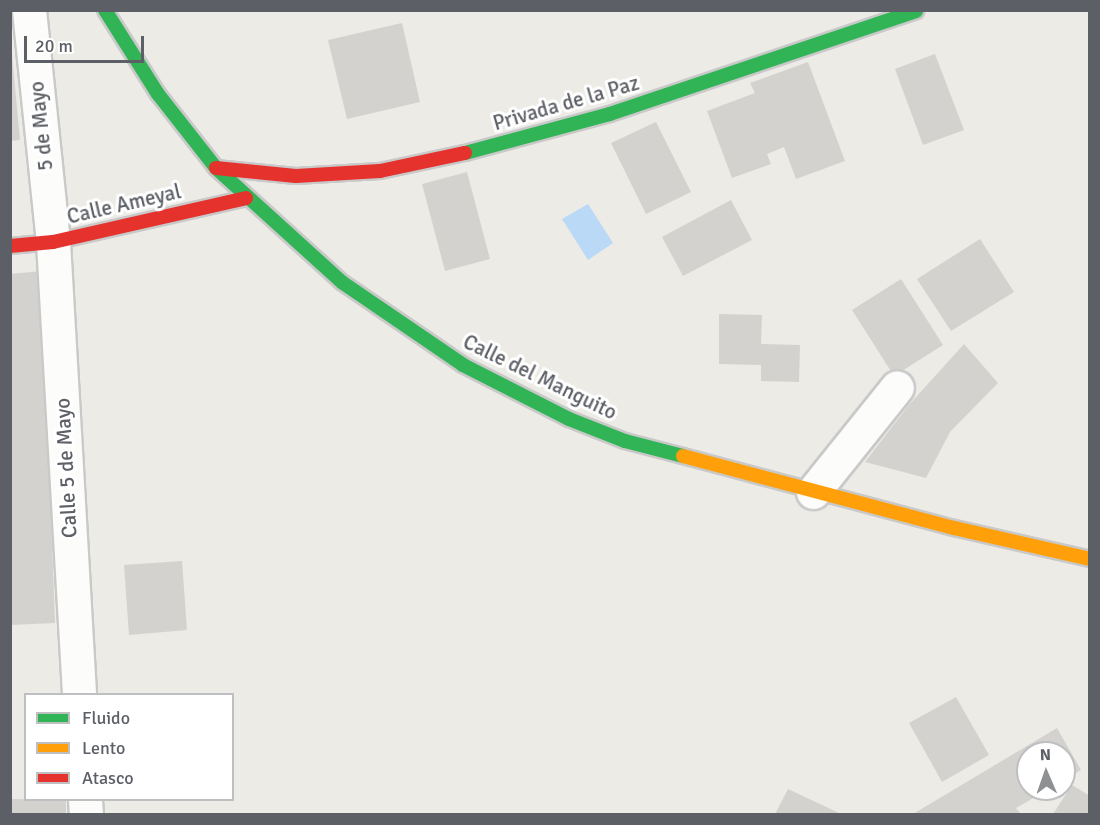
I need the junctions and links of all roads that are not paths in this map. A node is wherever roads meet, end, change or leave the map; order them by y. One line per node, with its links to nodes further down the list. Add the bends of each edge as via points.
1 (29, 10): 6 (street, 5 de Mayo)
2 (105, 10): 4 (main road, Calle del Manguito, via 158,94)
3 (916, 11): 4 (main road, Privada de la Paz, via 610,114 446,158 380,171 296,176)
4 (216, 168): 5 (main road, Calle del Manguito)
5 (246, 198): 6 (main road, Calle Ameyal); 9 (main road, Calle del Manguito, via 382,312 463,365 516,393 625,441)
6 (52, 242): 7 (main road, Calle Ameyal); 11 (street, Calle 5 de Mayo)
7 (10, 246)
8 (897, 387): 9 (street)
9 (813, 492): 10 (main road, Calle del Manguito)
10 (1089, 559)
11 (79, 693)

